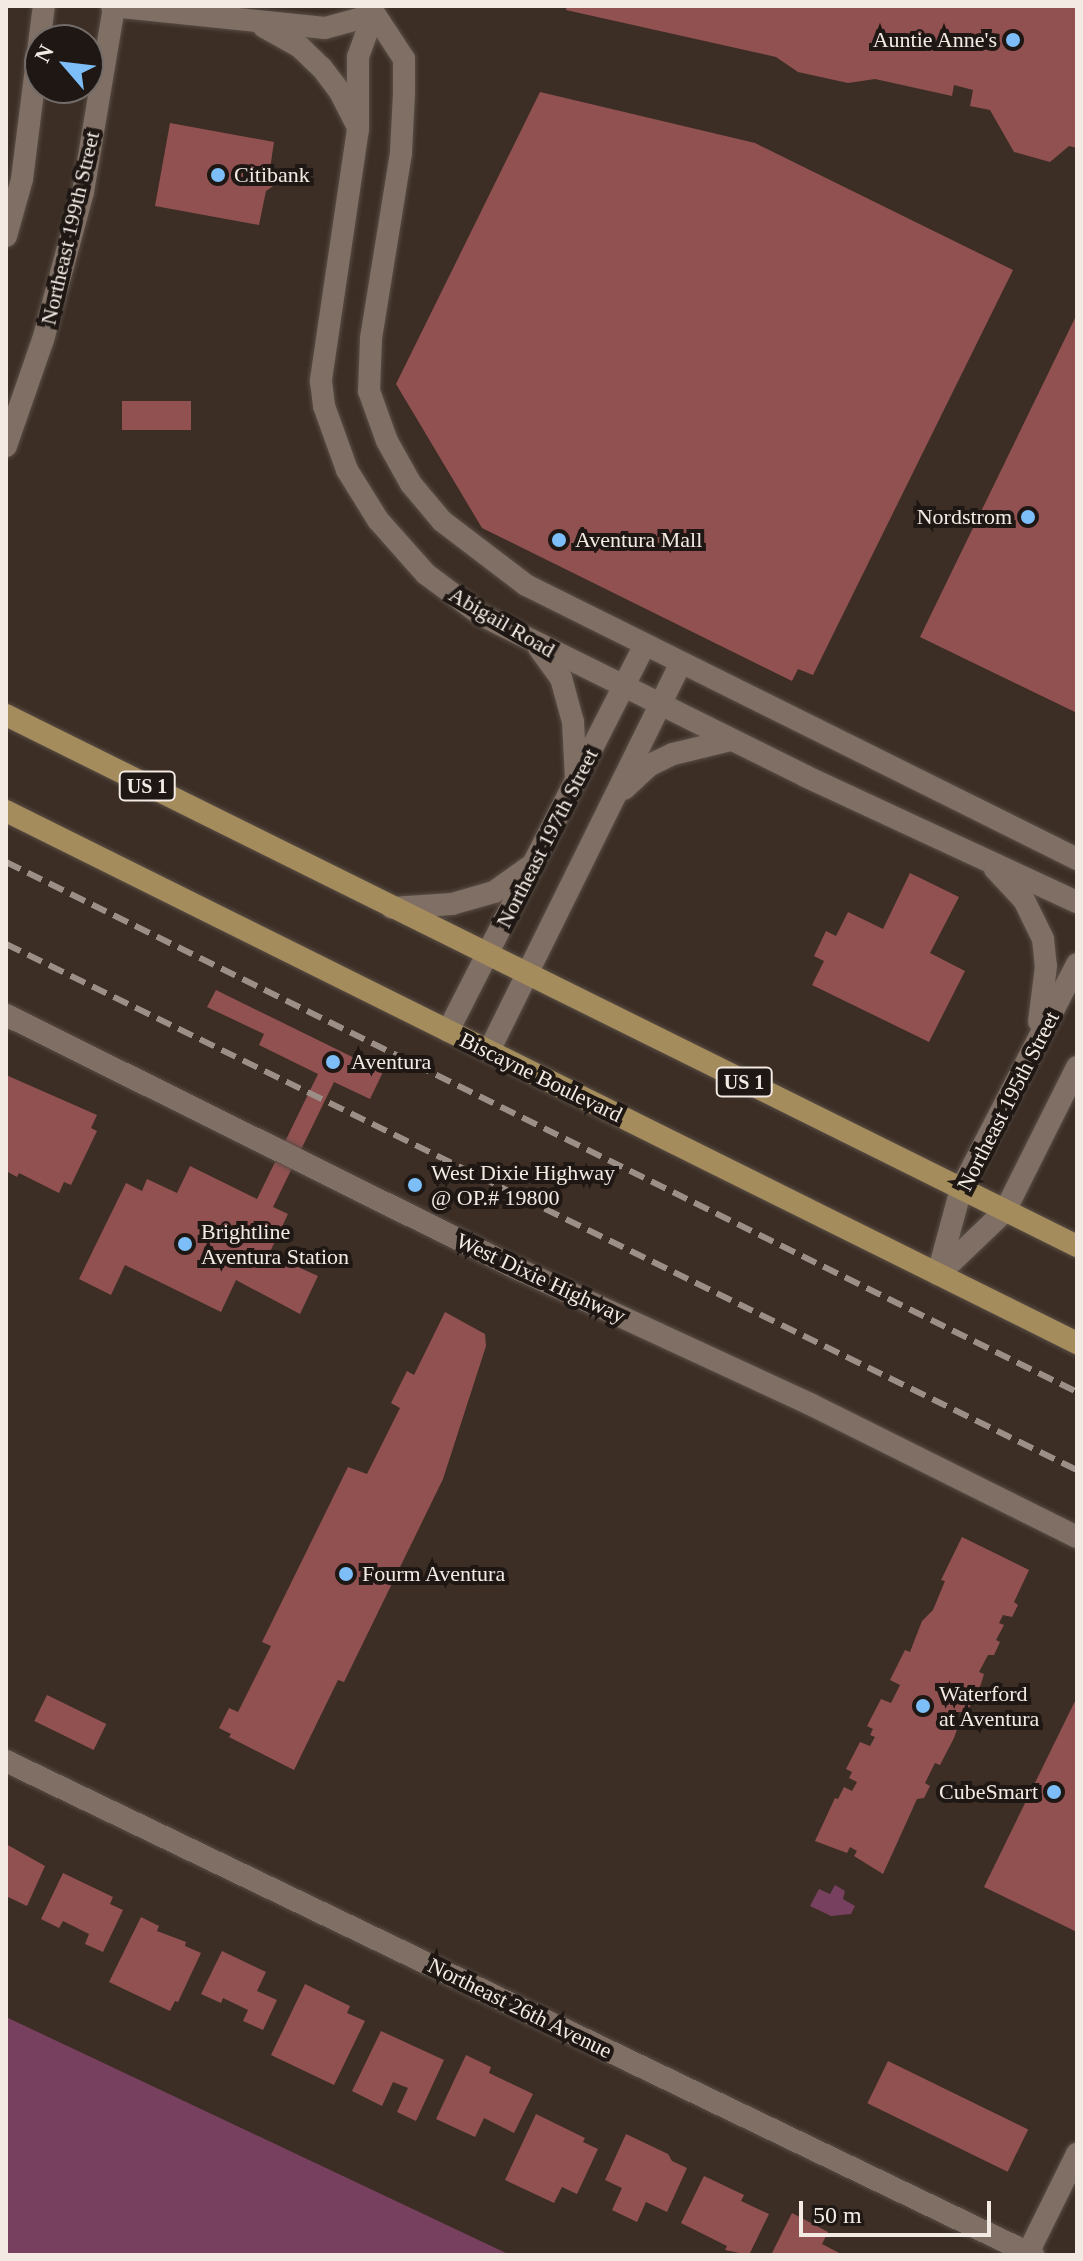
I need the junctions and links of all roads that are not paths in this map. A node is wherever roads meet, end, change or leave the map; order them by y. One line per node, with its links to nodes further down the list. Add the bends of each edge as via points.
1 (44, 6): 6 (street, via 22,179)
2 (114, 6): 4 (street); 7 (street, Northeast 199th Street, via 83,192 43,340)
3 (367, 9): 4 (street, via 325,28); 5 (street, Abigail Road, via 358,57); 8 (street, Abigail Road, via 404,59 401,153 369,391 387,441 411,484 442,521 489,561)
4 (257, 23): 5 (street, via 300,47 322,68)
5 (358, 129): 9 (street, Abigail Road, via 323,353 324,406 333,436 378,520 426,574 481,615)
6 (6, 236)
7 (6, 446)
8 (645, 645): 10 (street, Abigail Road); 11 (street, Northeast 197th Street)
9 (538, 647): 11 (street, Abigail Road); 15 (street, via 561,678 573,722)
10 (681, 663): 12 (street, Northeast 197th Street); 18 (street, Abigail Road)
11 (624, 687): 12 (street, Abigail Road); 15 (street, Northeast 197th Street)
12 (660, 705): 14 (street, Abigail Road); 16 (street, Northeast 197th Street)
13 (6, 715): 22 (main road, US 1)
14 (731, 740): 16 (street, via 650,765); 19 (street, Abigail Road)
15 (576, 780): 20 (street, Northeast 197th Street)
16 (612, 802): 25 (street, Northeast 197th Street)
17 (6, 811): 27 (main road, Biscayne Boulevard)
18 (1077, 859)
19 (986, 860): 21 (street, Abigail Road); 29 (street, via 1024,900 1043,939 1044,999)
20 (533, 864): 22 (street, via 494,892 452,904); 23 (street, Northeast 197th Street)
21 (1077, 902)
22 (392, 908): 23 (main road, US 1)
23 (487, 954): 25 (main road, US 1); 27 (street, Northeast 197th Street)
24 (1077, 964): 29 (street, Northeast 195th Street)
25 (527, 974): 28 (street, Northeast 197th Street); 31 (main road, US 1)
26 (6, 1015): 36 (street, West Dixie Highway, via 518,1269 810,1404)
27 (448, 1031): 28 (main road, Biscayne Boulevard)
28 (489, 1051): 34 (main road, Biscayne Boulevard)
29 (1032, 1051): 31 (street, Northeast 195th Street)
30 (1077, 1068): 32 (street, Northeast 195th Street)
31 (961, 1189): 32 (main road, US 1); 34 (street, Northeast 195th Street)
32 (1005, 1211): 33 (main road, US 1); 34 (street, Northeast 195th Street)
33 (1077, 1246)
34 (938, 1274): 35 (main road, Biscayne Boulevard)
35 (1077, 1343)
36 (1077, 1537)
37 (6, 1761): 39 (street, Northeast 26th Avenue)
38 (1077, 2154): 39 (street)
39 (1030, 2254)

